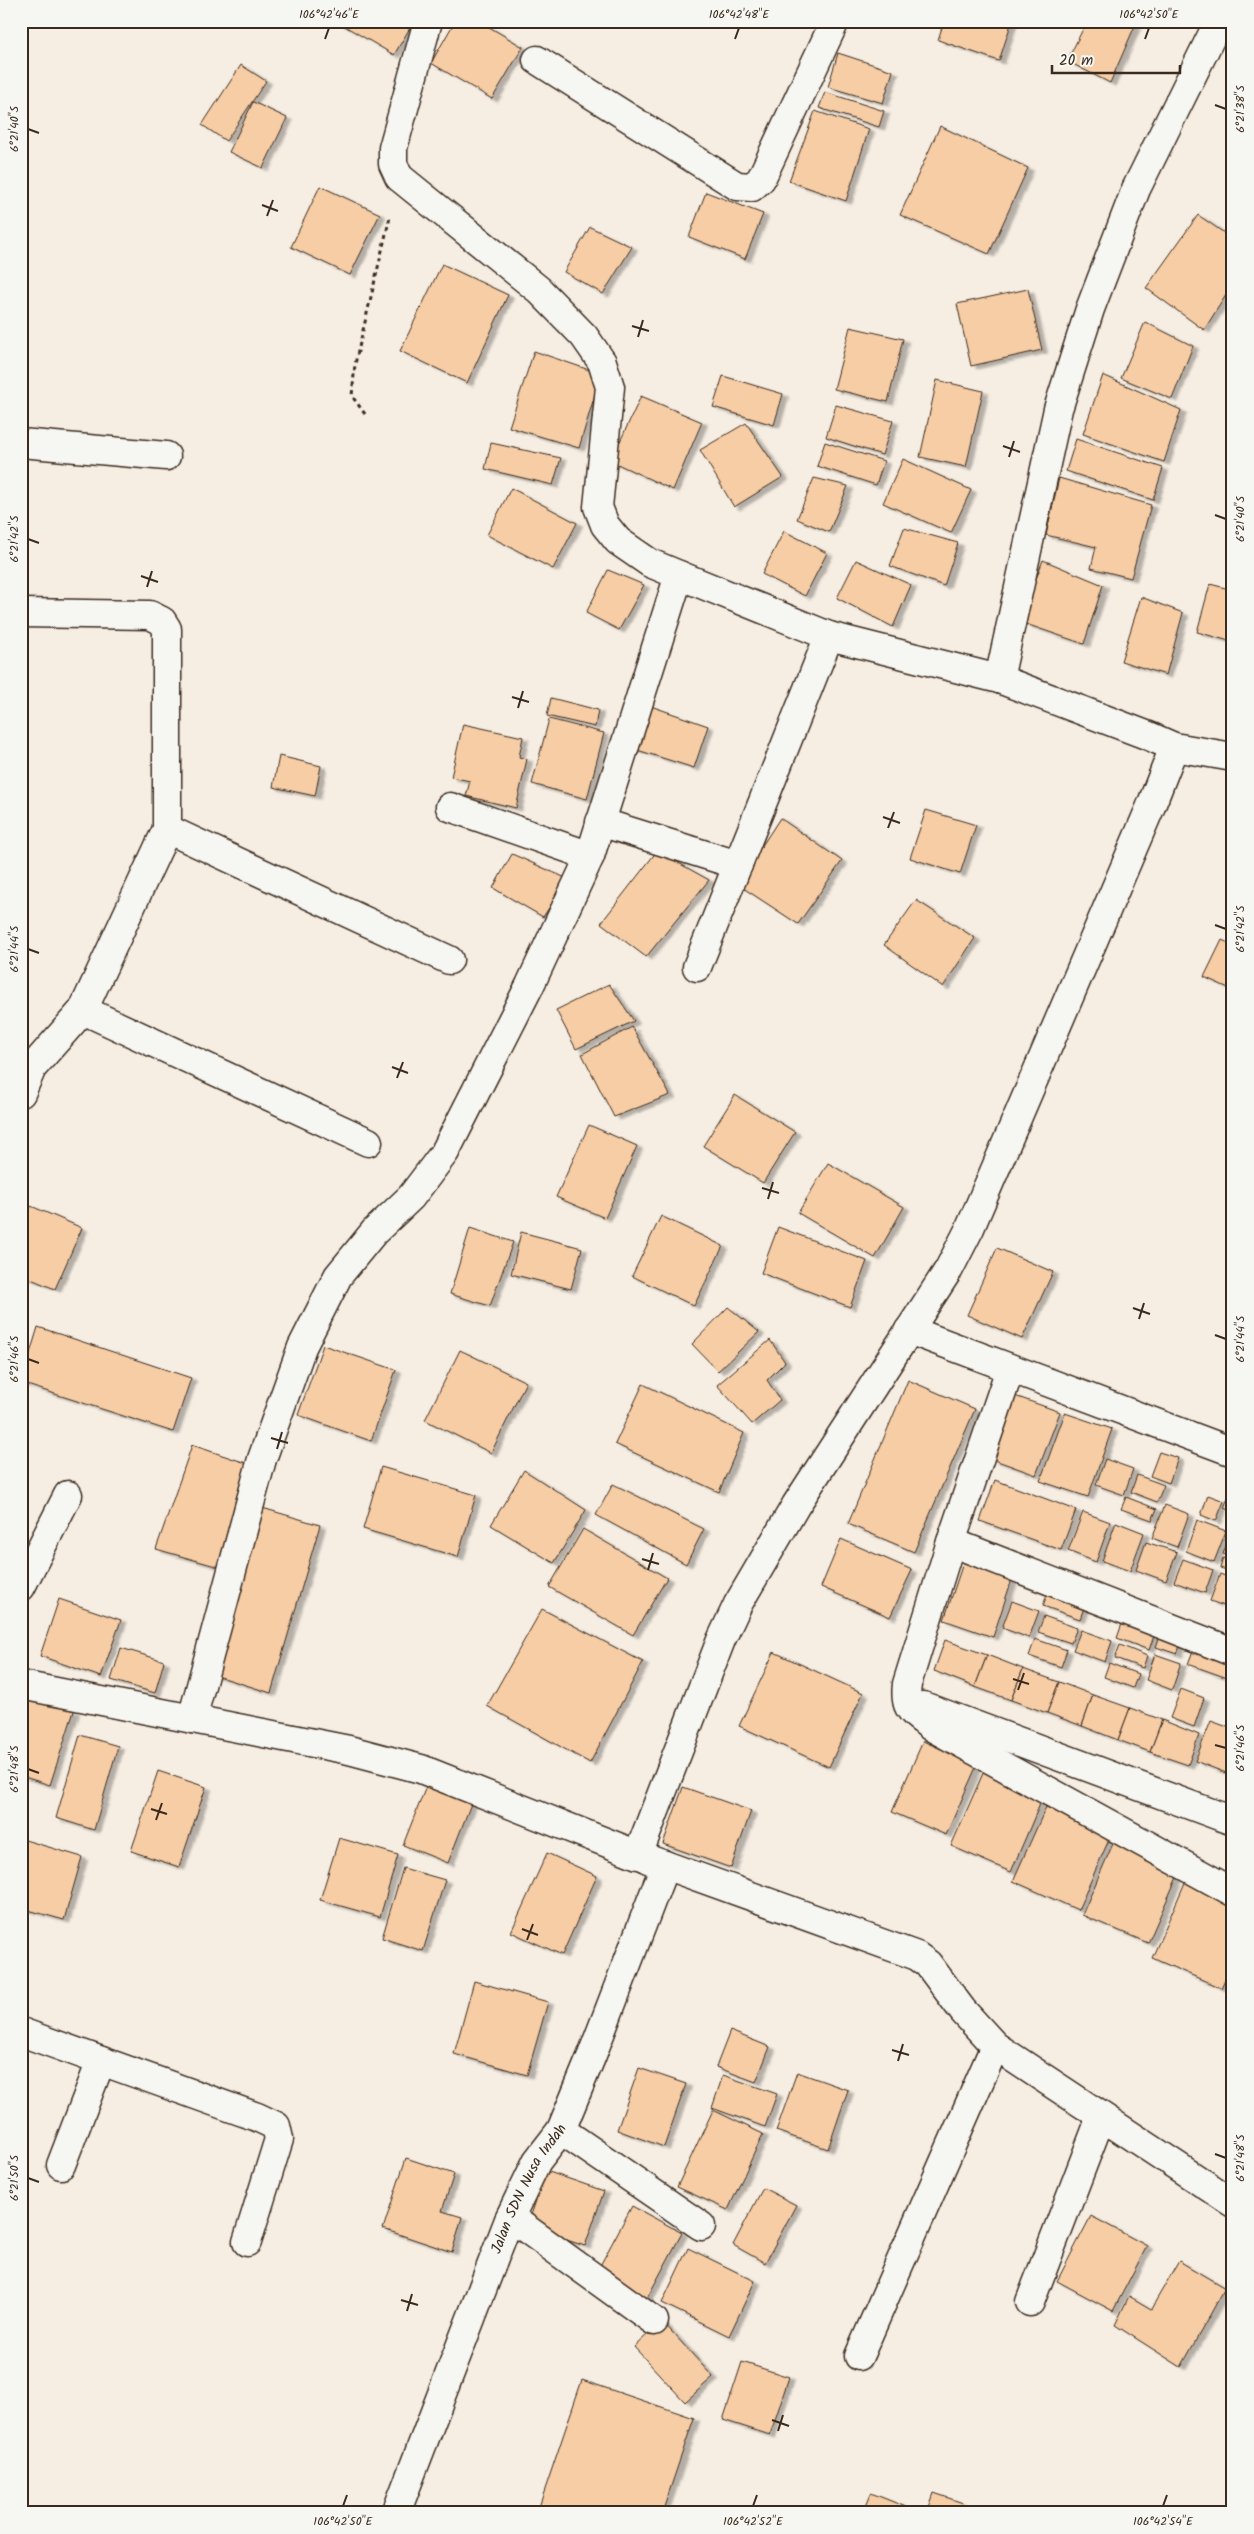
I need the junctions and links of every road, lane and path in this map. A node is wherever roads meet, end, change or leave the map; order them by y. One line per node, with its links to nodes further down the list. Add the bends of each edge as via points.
1 (428, 21): 5 (street, via 393,148 393,164)
2 (836, 21): 4 (street, via 761,179 752,187 737,186)
3 (1218, 21): 12 (street, via 1136,189 1090,309 1058,410)
4 (537, 60)
5 (399, 177): 6 (path, via 354,364 352,396); 9 (street, via 539,290 584,336 602,362 610,387 598,507 605,525 618,541 650,562)
6 (365, 414)
7 (21, 443): 8 (street)
8 (166, 456)
9 (679, 575): 11 (street); 16 (street)
10 (21, 613): 17 (street, via 150,615 162,621 167,629)
11 (829, 636): 12 (street); 19 (street)
12 (999, 679): 13 (street)
13 (1174, 747): 14 (street); 25 (street, via 970,1228 949,1269)
14 (1233, 757)
15 (450, 807): 18 (street)
16 (600, 822): 18 (street); 19 (street)
17 (167, 829): 20 (street); 22 (street)
18 (590, 856): 34 (street, via 522,1002 444,1152 411,1197 374,1232 338,1276 302,1347 262,1459)
19 (738, 865): 21 (street)
20 (449, 960)
21 (697, 967)
22 (82, 1010): 23 (street); 24 (street)
23 (25, 1075)
24 (368, 1142)
25 (909, 1330): 26 (street); 36 (street, via 796,1506 738,1604)
26 (1010, 1369): 27 (street); 29 (street)
27 (1233, 1452)
28 (68, 1495): 30 (street)
29 (951, 1542): 31 (street); 33 (street, via 906,1684)
30 (21, 1587)
31 (1233, 1652)
32 (21, 1685): 34 (street)
33 (905, 1700): 35 (street); 38 (street, via 909,1710 930,1726)
34 (192, 1718): 36 (street, via 349,1750 421,1769)
35 (1233, 1821)
36 (638, 1855): 37 (street)
37 (665, 1865): 40 (street, via 917,1956 928,1964 962,2011); 43 (street, Jalan SDN Nusa Indah)
38 (1233, 1892)
39 (21, 2032): 41 (street)
40 (995, 2046): 42 (street); 51 (street)
41 (101, 2061): 44 (street); 48 (street, via 257,2116 276,2126 280,2140)
42 (1101, 2117): 45 (street); 49 (street)
43 (561, 2130): 46 (street, Jalan SDN Nusa Indah, via 537,2161); 47 (street)
44 (62, 2165)
45 (1233, 2203)
46 (510, 2217): 50 (street); 52 (street, Jalan SDN Nusa Indah)
47 (701, 2226)
48 (247, 2242)
49 (1030, 2302)
50 (654, 2321)
51 (859, 2356)
52 (396, 2513)

